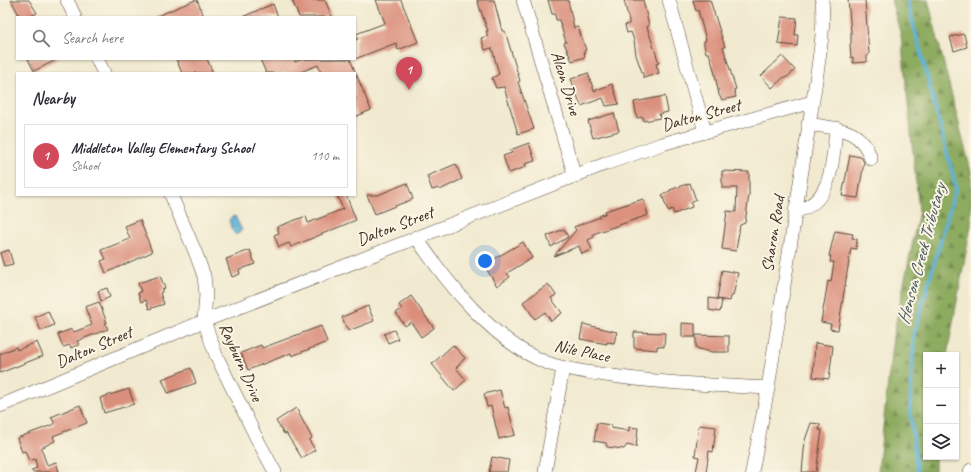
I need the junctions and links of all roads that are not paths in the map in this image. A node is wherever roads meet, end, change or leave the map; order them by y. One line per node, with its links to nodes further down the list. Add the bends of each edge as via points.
1 (66, 0): 5 (street)
2 (523, 0): 13 (street, Alcon Drive)
3 (669, 0): 11 (street)
4 (822, 0): 8 (street, Sharon Road, via 822,37)
5 (74, 16)
6 (98, 60): 7 (street)
7 (104, 72)
8 (812, 102): 9 (street, Sharon Road); 11 (street, Dalton Street)
9 (808, 124): 10 (street); 15 (street, Sharon Road)
10 (836, 128): 12 (street, via 862,139); 15 (street, via 829,178 824,189 812,205)
11 (705, 132): 13 (street, Dalton Street, via 662,144)
12 (871, 159)
13 (575, 177): 16 (street, Dalton Street)
14 (171, 196): 17 (street, Rayburn Drive, via 204,276)
15 (795, 211): 19 (street, Sharon Road)
16 (416, 237): 17 (street, Dalton Street); 18 (street, Nile Place, via 452,285 487,323 534,357)
17 (204, 321): 20 (street, Dalton Street); 21 (street, Rayburn Drive, via 216,355 237,400)
18 (563, 368): 19 (street, Nile Place, via 634,379); 22 (street)
19 (768, 388): 23 (street, Sharon Road)
20 (0, 406)
21 (275, 472)
22 (545, 472)
23 (752, 472)

